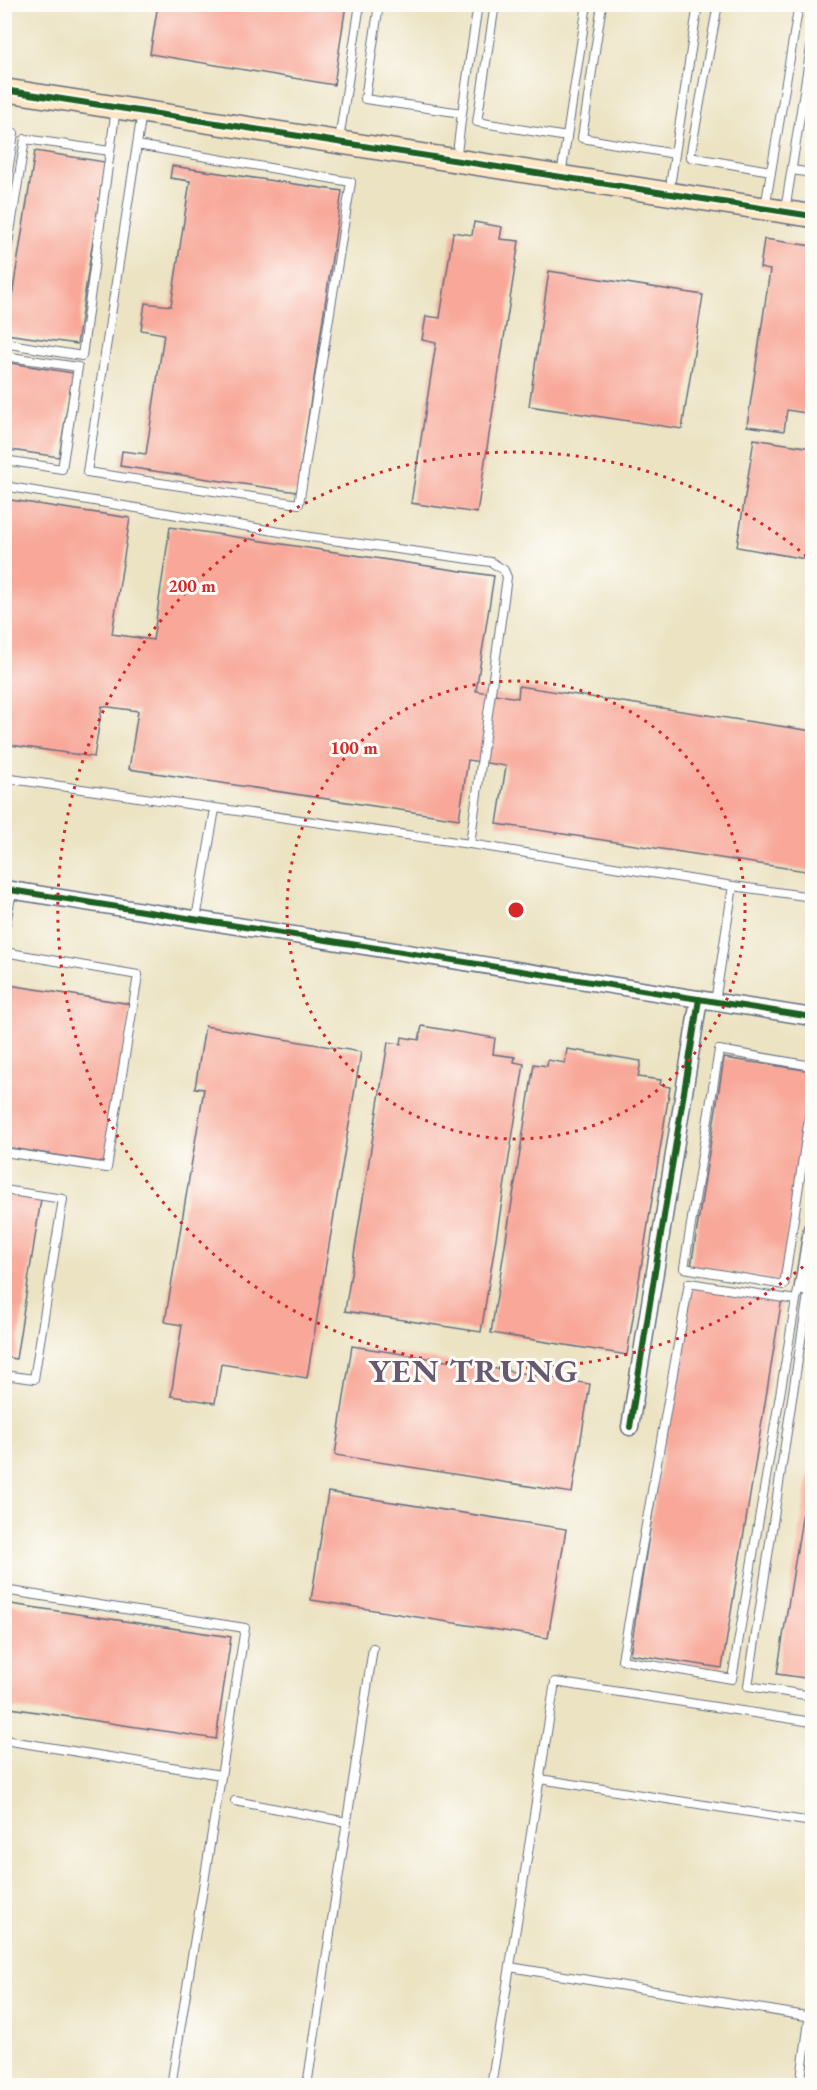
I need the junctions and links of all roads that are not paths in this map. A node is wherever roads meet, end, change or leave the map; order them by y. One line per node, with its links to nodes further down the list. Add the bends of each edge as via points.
1 (360, 4): 17 (lane)
2 (379, 4): 14 (lane, via 365,99)
3 (478, 4): 14 (lane)
4 (495, 4): 16 (lane, via 477,122)
5 (587, 4): 16 (lane)
6 (602, 4): 20 (lane, via 582,138)
7 (698, 4): 20 (lane)
8 (718, 4): 23 (lane, via 690,157)
9 (799, 4): 23 (lane)
10 (813, 40): 22 (lane)
11 (4, 90): 12 (street)
12 (116, 108): 13 (street); 19 (lane)
13 (142, 112): 17 (street); 18 (lane)
14 (462, 113): 21 (lane)
15 (4, 131): 27 (lane, via 14,133)
16 (567, 137): 25 (lane)
17 (339, 142): 21 (street)
18 (137, 145): 18 (lane, via 87,472 299,504 351,182)
19 (110, 152): 30 (lane, via 25,139); 31 (lane, via 82,356)
20 (675, 154): 26 (lane)
21 (456, 161): 25 (street)
22 (792, 170): 24 (lane); 28 (lane)
23 (771, 171): 28 (lane)
24 (813, 173)
25 (561, 177): 26 (street)
26 (669, 193): 28 (street)
27 (4, 196)
28 (775, 210): 29 (street)
29 (813, 216)
30 (4, 269)
31 (4, 343)
32 (4, 356): 33 (lane, via 78,368 62,469)
33 (4, 459)
34 (4, 486): 37 (lane, via 310,537 491,562 504,570 507,577)
35 (4, 778): 36 (lane)
36 (214, 809): 37 (lane); 41 (lane)
37 (470, 844): 38 (lane)
38 (733, 886): 40 (lane); 44 (lane)
39 (8, 890): 41 (street); 42 (lane)
40 (813, 897)
41 (196, 919): 44 (street)
42 (4, 934)
43 (4, 952): 48 (lane, via 138,975 107,1168)
44 (707, 1000): 45 (street); 53 (street)
45 (813, 1017)
46 (813, 1066): 47 (lane, via 719,1050 684,1268 784,1285)
47 (813, 1098)
48 (4, 1152)
49 (4, 1190): 52 (lane, via 63,1199 34,1379)
50 (813, 1230): 51 (street)
51 (805, 1298): 51 (lane, via 732,1679 622,1660 689,1283); 56 (lane, via 748,1686)
52 (4, 1375)
53 (630, 1427)
54 (4, 1590): 59 (lane, via 245,1628)
55 (373, 1648): 62 (lane)
56 (813, 1696)
57 (813, 1722): 60 (lane, via 555,1682)
58 (4, 1740): 59 (lane)
59 (221, 1774): 67 (lane)
60 (540, 1779): 63 (lane); 64 (lane)
61 (236, 1802): 62 (lane)
62 (347, 1822): 68 (lane)
63 (813, 1822)
64 (510, 1967): 66 (lane); 69 (lane)
65 (813, 1999): 66 (lane)
66 (811, 2017): 70 (lane)
67 (171, 2085)
68 (307, 2085)
69 (491, 2085)
70 (800, 2085)

